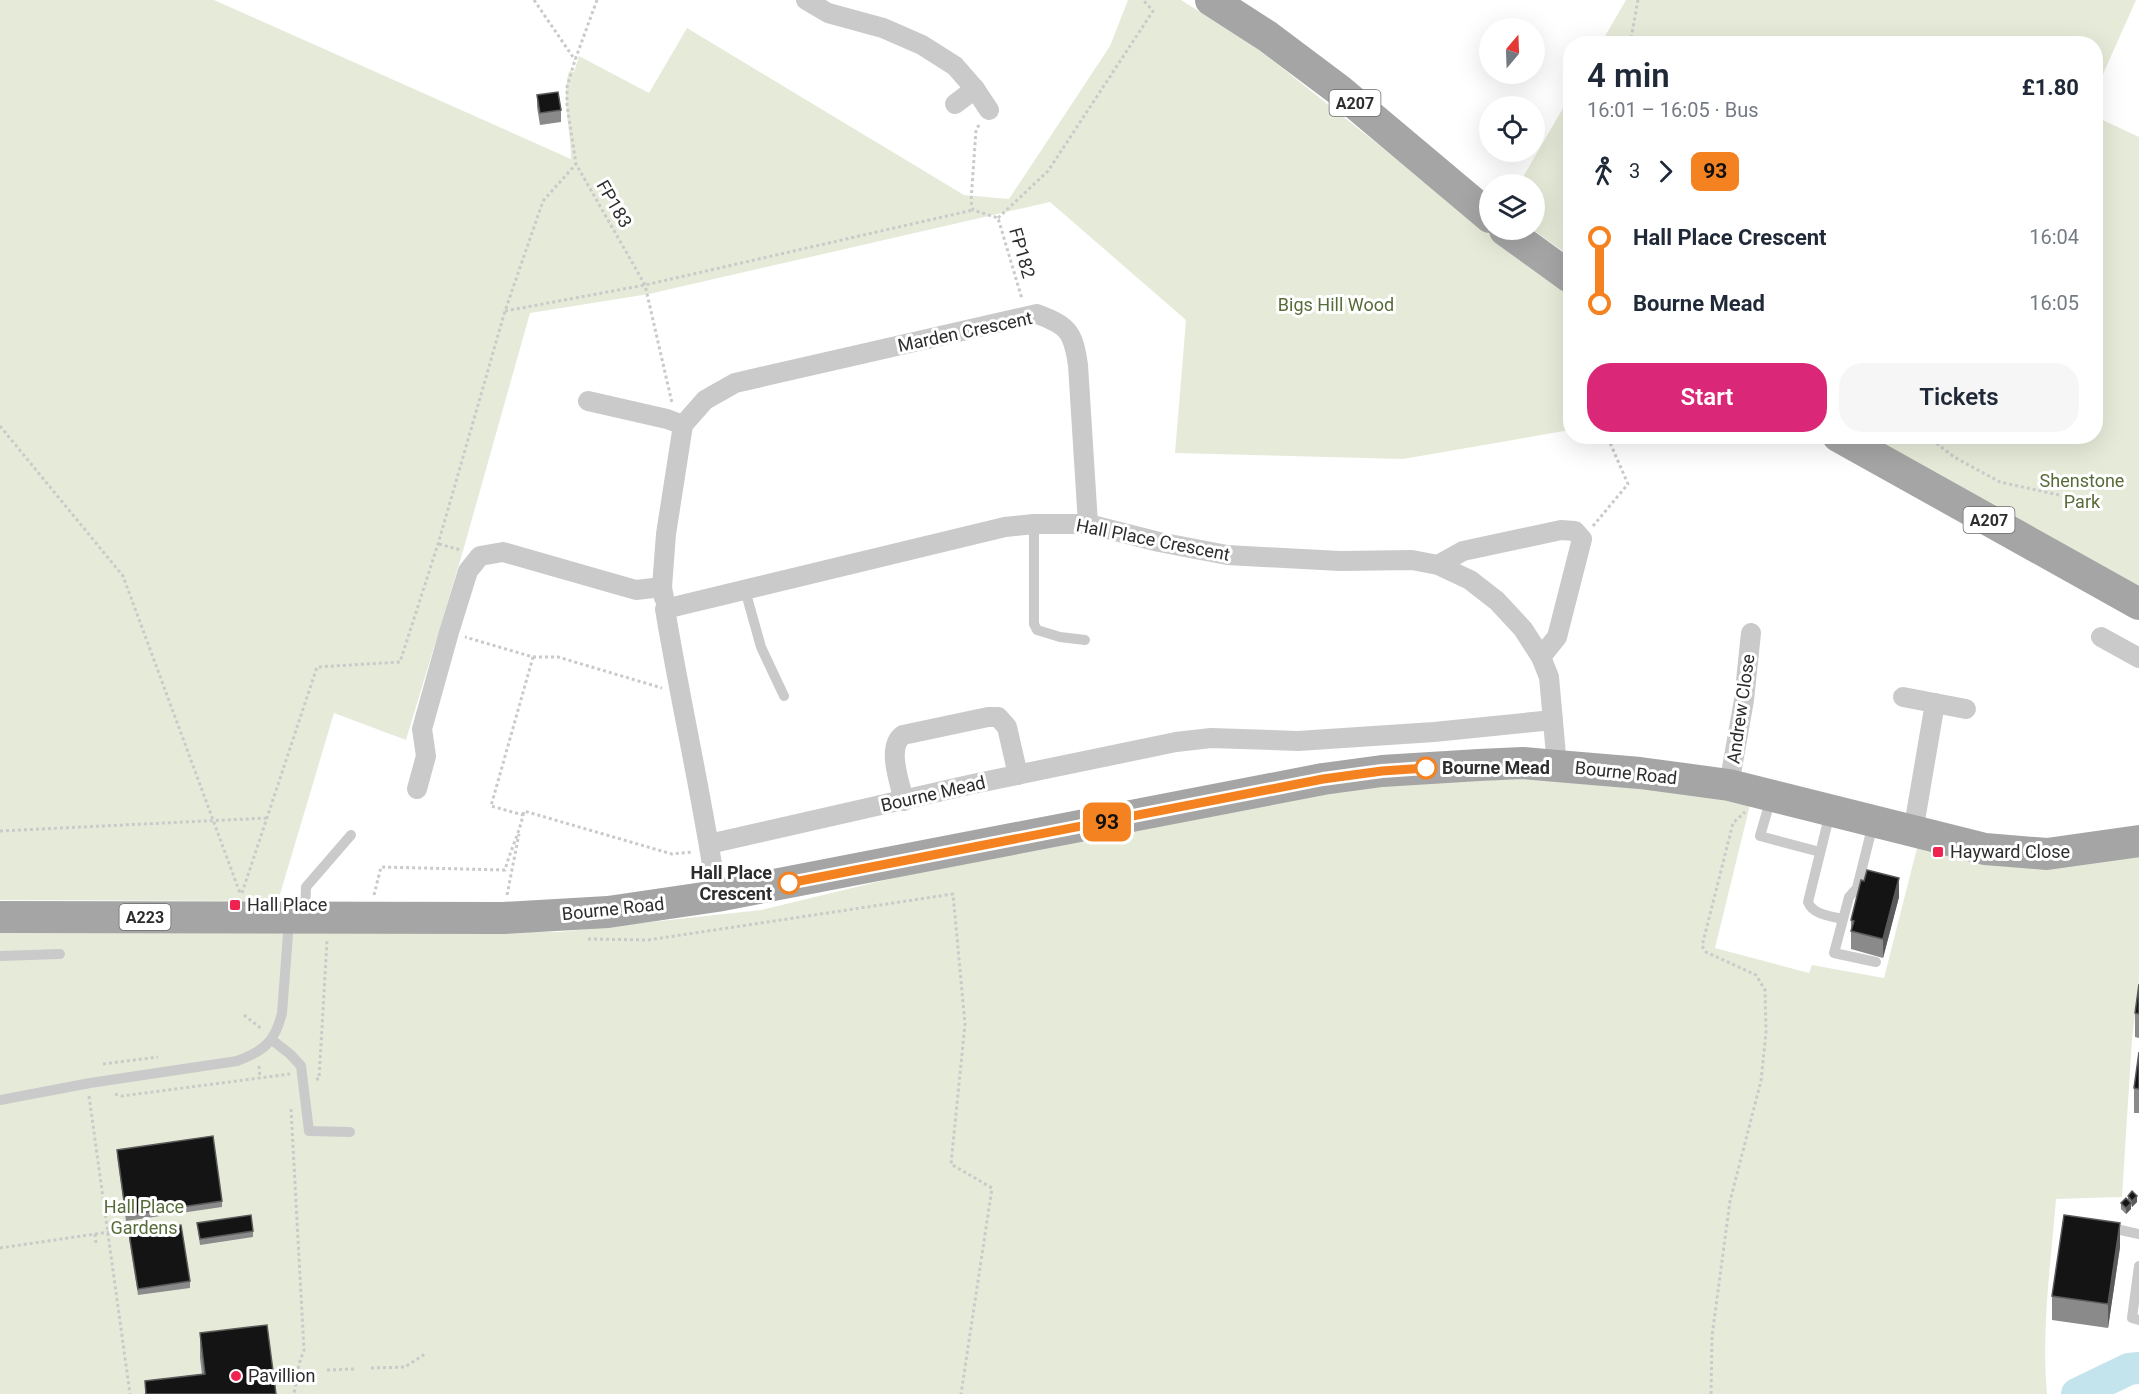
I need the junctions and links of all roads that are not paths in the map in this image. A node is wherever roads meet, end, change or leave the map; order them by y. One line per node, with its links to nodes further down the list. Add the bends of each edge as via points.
1 (806, 0): 3 (street, via 828,13 883,28 922,45 955,66)
2 (1211, 0): 6 (main road, A207, via 1339,90)
3 (975, 89): 4 (street); 5 (street)
4 (955, 104)
5 (988, 111)
6 (1479, 208)
7 (1519, 240): 8 (main road)
8 (1563, 272)
9 (588, 401): 10 (street)
10 (683, 425): 13 (street, Marden Crescent, via 705,400 735,383 1037,314 1060,323 1074,341); 15 (street)
11 (1852, 444): 17 (main road, A207)
12 (1034, 524): 13 (street, Hall Place Crescent); 16 (street, Hall Place Crescent, via 1005,527); 21 (lane, via 1034,624 1037,630)
13 (1088, 524): 14 (street, Hall Place Crescent, via 1227,555 1412,560)
14 (1438, 565): 22 (street, Hall Place Crescent, via 1470,580 1497,600); 22 (street, via 1463,551 1562,530 1575,531 1582,539 1557,637)
15 (662, 587): 18 (street); 32 (street, via 636,590 503,552 480,556 468,571 422,729 426,756)
16 (746, 591): 18 (street, Hall Place Crescent); 24 (lane, via 761,647)
17 (2139, 604)
18 (665, 609): 40 (street)
19 (1751, 633): 31 (street, Andrew Close)
20 (2101, 638): 23 (street)
21 (1085, 640)
22 (1541, 657): 28 (street, Hall Place Crescent, via 1549,677)
23 (2139, 658)
24 (784, 696)
25 (1903, 697): 26 (street)
26 (1935, 703): 27 (street); 37 (street)
27 (1966, 709)
28 (1553, 720): 29 (street, Hall Place Crescent); 30 (street, Bourne Mead, via 1298,741 1211,738)
29 (1557, 766): 31 (main road, Bourne Road / A223, via 1640,772); 42 (main road, Bourne Road / A223, via 1479,765 1323,779)
30 (1018, 776): 34 (street, Bourne Mead); 34 (street, via 1004,722 998,717 903,735 894,750)
31 (1729, 785): 33 (main road, Bourne Road / A223)
32 (417, 789)
33 (1772, 794): 35 (main road, Bourne Road / A223); 41 (lane, via 1760,836)
34 (904, 801): 40 (street, Bourne Mead)
35 (1832, 810): 36 (main road, Bourne Road / A223); 41 (lane)
36 (1874, 822): 37 (main road, Bourne Road / A223); 44 (lane, via 1857,888 1849,897)
37 (1913, 832): 39 (main road, Bourne Road / A223, via 1985,849 2047,854)
38 (351, 835): 45 (lane, via 306,887)
39 (2139, 841)
40 (710, 847): 42 (street)
41 (1820, 852): 44 (lane, via 1809,894 1810,908)
42 (717, 896): 45 (main road, Bourne Road / A223, via 556,916 368,917)
43 (0, 917): 45 (main road, Bourne Road / A223, via 241,906)
44 (1842, 919): 48 (lane, via 1834,953)
45 (307, 924): 49 (lane)
46 (60, 954): 47 (lane)
47 (0, 956)
48 (1876, 962)
49 (272, 1040): 50 (lane, via 257,1053 237,1061); 51 (lane, via 301,1066 309,1131)
50 (0, 1100)
51 (350, 1132)
52 (2096, 1224): 53 (lane)
53 (2139, 1234)
54 (2139, 1266): 55 (lane, via 2132,1318)
55 (2139, 1320)

